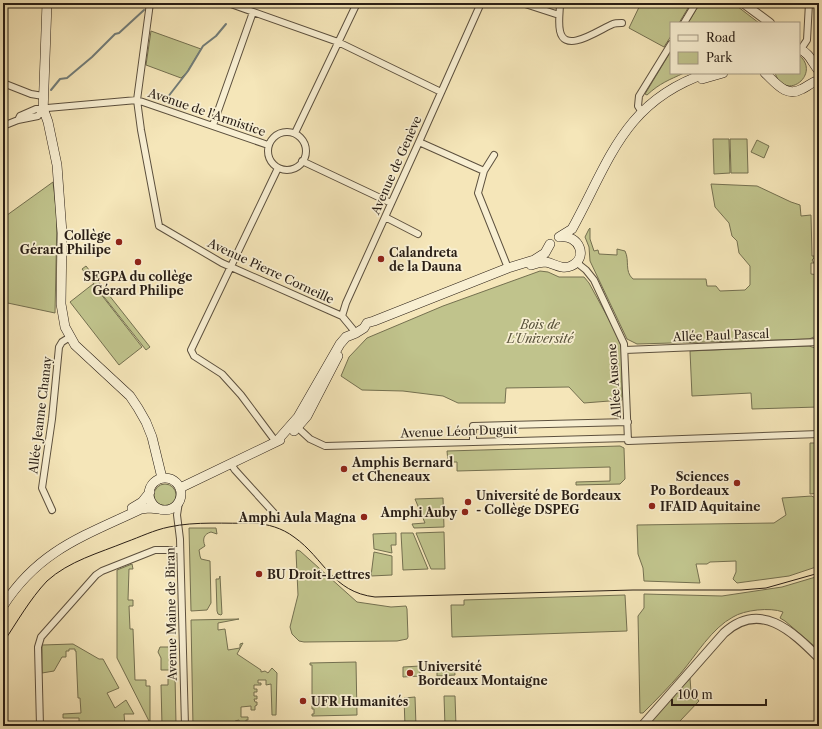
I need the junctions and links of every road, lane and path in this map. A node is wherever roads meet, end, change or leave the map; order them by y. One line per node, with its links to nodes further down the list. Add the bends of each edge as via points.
1 (47, 3): 28 (main road)
2 (150, 3): 29 (street, Avenue Pierre Corneille)
3 (228, 3): 11 (street)
4 (357, 3): 16 (street)
5 (481, 3): 27 (street, Avenue de Genève)
6 (522, 3): 12 (street)
7 (560, 3): 12 (street)
8 (696, 3): 13 (street)
9 (744, 3): 14 (street)
10 (809, 3): 18 (street, via 807,40)
11 (253, 12): 16 (street); 32 (street)
12 (559, 15): 15 (street, via 560,32 568,41 577,41 614,23)
13 (685, 22)
14 (769, 22)
15 (622, 23)
16 (338, 42): 27 (street); 34 (street)
17 (670, 46): 31 (street, via 639,96 638,106)
18 (800, 49): 19 (main road, via 806,52)
19 (813, 63): 20 (main road); 26 (main road, via 814,75)
20 (819, 71)
21 (704, 74): 31 (main road, via 668,92)
22 (720, 74): 46 (main road, via 680,89 653,108 637,124 619,148 579,227)
23 (769, 75): 26 (main road, via 780,89 786,91 797,91)
24 (819, 80): 26 (main road)
25 (3, 84): 28 (street)
26 (807, 86)
27 (441, 92): 35 (street, Avenue de Genève)
28 (43, 96): 30 (main road)
29 (137, 100): 30 (street, Avenue de l'Armistice); 32 (street, Avenue de l'Armistice); 49 (street, Avenue Pierre Corneille, via 159,226)
30 (43, 108): 33 (street, via 38,116); 53 (main road, via 57,165 62,233 61,304 65,327)
31 (642, 112): 44 (main road, via 615,146 572,229)
32 (214, 125): 36 (street, Avenue de l'Armistice)
33 (3, 126)
34 (294, 133): 36 (street, via 277,134); 38 (street, via 305,146)
35 (419, 142): 40 (street); 41 (street, Avenue de Genève)
36 (268, 145): 39 (street, via 269,158)
37 (494, 155): 40 (street)
38 (302, 162): 39 (street, via 292,169); 41 (street)
39 (278, 168): 49 (street)
40 (484, 171): 50 (street, via 478,193)
41 (391, 203): 42 (street, Avenue de Genève)
42 (385, 218): 43 (street); 51 (street, Avenue de Genève)
43 (418, 234)
44 (560, 236): 45 (main road); 46 (main road, via 571,237)
45 (550, 244): 48 (main road, via 550,258); 50 (main road, via 540,256)
46 (578, 244): 47 (main road, via 580,254)
47 (576, 262): 48 (main road, via 569,267); 55 (street, Allée Ausone, via 594,280 620,333)
48 (556, 265): 52 (main road, via 543,262 516,270)
49 (231, 267): 51 (street, Avenue Pierre Corneille); 60 (street, via 191,350 194,356 222,374)
50 (508, 268): 52 (main road, via 374,320)
51 (342, 316): 52 (street)
52 (360, 331): 57 (main road, via 338,354 307,416); 60 (main road, via 346,337 340,344 298,417)
53 (70, 337): 63 (main road, via 82,353 130,396 138,408 152,437); 68 (street, Allée Jeanne Chanay, via 59,347 52,422 42,488)
54 (819, 342): 55 (street, Allée Paul Pascal)
55 (625, 350): 56 (street, Allée Ausone)
56 (628, 422): 59 (street, Allée Ausone); 61 (street, via 473,426)
57 (297, 427): 60 (main road, via 288,436); 61 (street, Avenue Léon Duguit, via 310,439 325,446)
58 (819, 434): 59 (street, Avenue Léon Duguit)
59 (628, 439): 61 (street, Avenue Léon Duguit)
60 (276, 442): 62 (main road)
61 (473, 442)
62 (231, 464): 64 (main road); 69 (street)
63 (162, 478): 64 (main road, via 175,481); 65 (main road, via 154,483)
64 (180, 488): 66 (main road, via 182,493)
65 (150, 492): 67 (main road, via 151,502); 71 (main road, via 138,505 85,530 45,554 20,577)
66 (179, 502): 67 (main road, via 172,509); 70 (street, Avenue Maine de Biran, via 177,515)
67 (159, 509): 72 (main road, via 141,509 62,547 36,566)
68 (52, 510)
69 (274, 513)
70 (180, 550): 74 (street, via 155,550 102,571 41,637 38,647); 75 (street, Avenue Maine de Biran)
71 (3, 599)
72 (3, 606)
73 (819, 658): 76 (street, via 776,622 759,619 740,622 724,633)
74 (40, 726)
75 (185, 726)
76 (642, 726)

